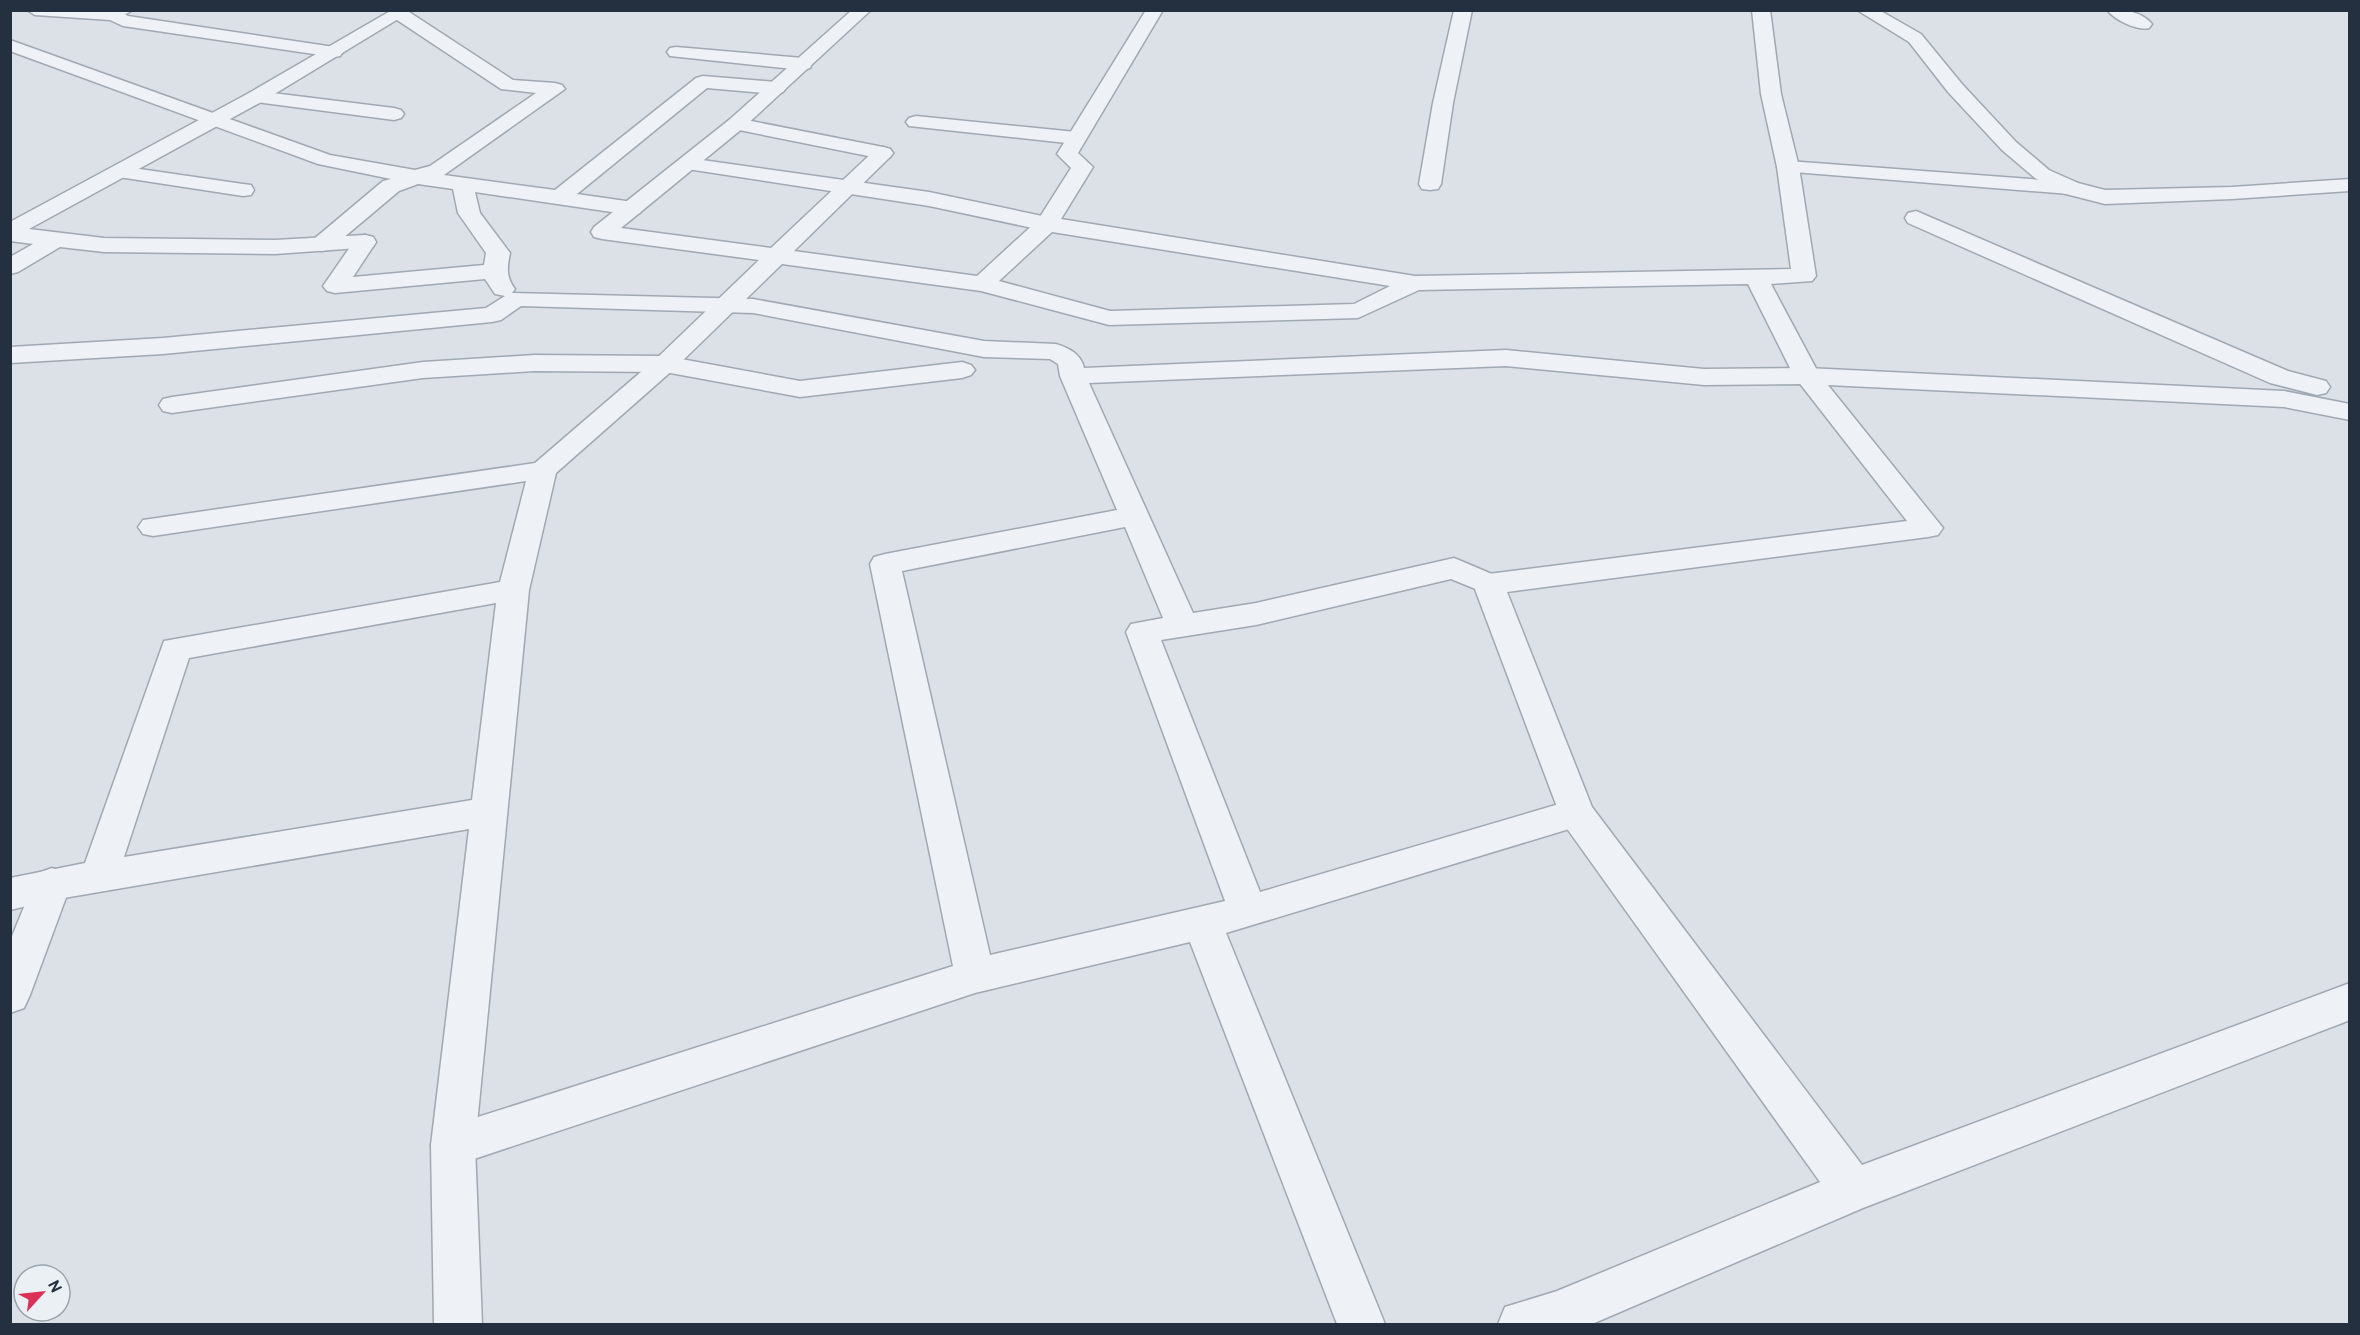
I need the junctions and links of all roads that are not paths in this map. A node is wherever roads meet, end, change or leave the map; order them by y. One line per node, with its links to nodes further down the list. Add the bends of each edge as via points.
1 (34, 10): 9 (street, via 57,14)
2 (863, 10): 14 (street)
3 (1155, 10): 21 (street)
4 (1463, 10): 27 (street)
5 (1761, 10): 23 (street, via 1771,94)
6 (1865, 10): 30 (street, via 1915,38 2010,146 2042,174)
7 (2115, 10): 10 (street)
8 (402, 12): 12 (street); 25 (street, via 508,85 555,89 437,170)
9 (120, 13): 12 (street, via 123,21)
10 (2143, 24)
11 (10, 45): 18 (street)
12 (334, 52): 16 (street)
13 (676, 52): 14 (street)
14 (803, 64): 15 (street)
15 (776, 88): 20 (street); 32 (street, via 704,82)
16 (256, 97): 17 (street); 18 (street)
17 (394, 114)
18 (216, 119): 24 (street); 25 (street, via 325,160)
19 (916, 122): 21 (street)
20 (736, 124): 22 (street); 29 (street, via 883,153)
21 (1076, 138): 35 (street, via 1067,154 1082,167)
22 (687, 164): 29 (street); 33 (street)
23 (1788, 166): 30 (street); 42 (street, via 1804,276)
24 (119, 172): 31 (street); 36 (street)
25 (416, 177): 26 (street); 38 (street, via 391,186)
26 (463, 184): 32 (street); 41 (street, via 469,213 498,253)
27 (1430, 184)
28 (2349, 185): 30 (street, via 2105,197)
29 (850, 187): 35 (street); 39 (street)
30 (2070, 188)
31 (243, 190)
32 (560, 197): 33 (street)
33 (632, 208): 39 (street, via 602,232)
34 (1916, 218): 52 (street, via 2279,377)
35 (1047, 224): 43 (street); 44 (street)
36 (10, 232): 37 (street)
37 (57, 239): 38 (street, via 104,245); 40 (street)
38 (322, 244): 41 (street, via 365,242 335,286)
39 (779, 255): 44 (street); 46 (street)
40 (10, 267)
41 (494, 271): 45 (street, via 499,285)
42 (1756, 277): 43 (street); 51 (street)
43 (1415, 283): 44 (street, via 1358,311 1109,318)
44 (982, 284)
45 (516, 299): 46 (street); 47 (street, via 492,315 163,346)
46 (728, 304): 48 (street); 50 (street, via 984,349 1056,352 1070,361)
47 (10, 355)
48 (665, 364): 49 (street, via 800,389); 53 (street, via 534,363 423,370); 55 (street)
49 (962, 370)
50 (1073, 376): 51 (street, via 1506,358 1704,377); 56 (street)
51 (1807, 376): 54 (street, via 2284,399); 58 (street, via 1928,528)
52 (2349, 392)
53 (172, 405)
54 (2349, 412)
55 (543, 470): 57 (street); 59 (street)
56 (1134, 516): 60 (street); 68 (street, via 885,564)
57 (153, 527)
58 (1488, 584): 60 (street, via 1454,568 1256,614); 62 (street)
59 (513, 590): 61 (street); 63 (street, via 177,649)
60 (1182, 624): 66 (street, via 1142,632)
61 (488, 812): 63 (street); 71 (street)
62 (1576, 813): 66 (street); 72 (street)
63 (99, 876): 64 (street)
64 (52, 884): 65 (street); 69 (street)
65 (10, 894)
66 (1248, 912): 67 (street)
67 (1202, 922): 68 (street); 74 (street)
68 (975, 976): 71 (street)
69 (10, 995)
70 (2349, 1001): 72 (street)
71 (453, 1145): 73 (street)
72 (1853, 1190): 75 (street, via 1557,1315)
73 (458, 1324)
74 (1361, 1324)
75 (1522, 1324)

